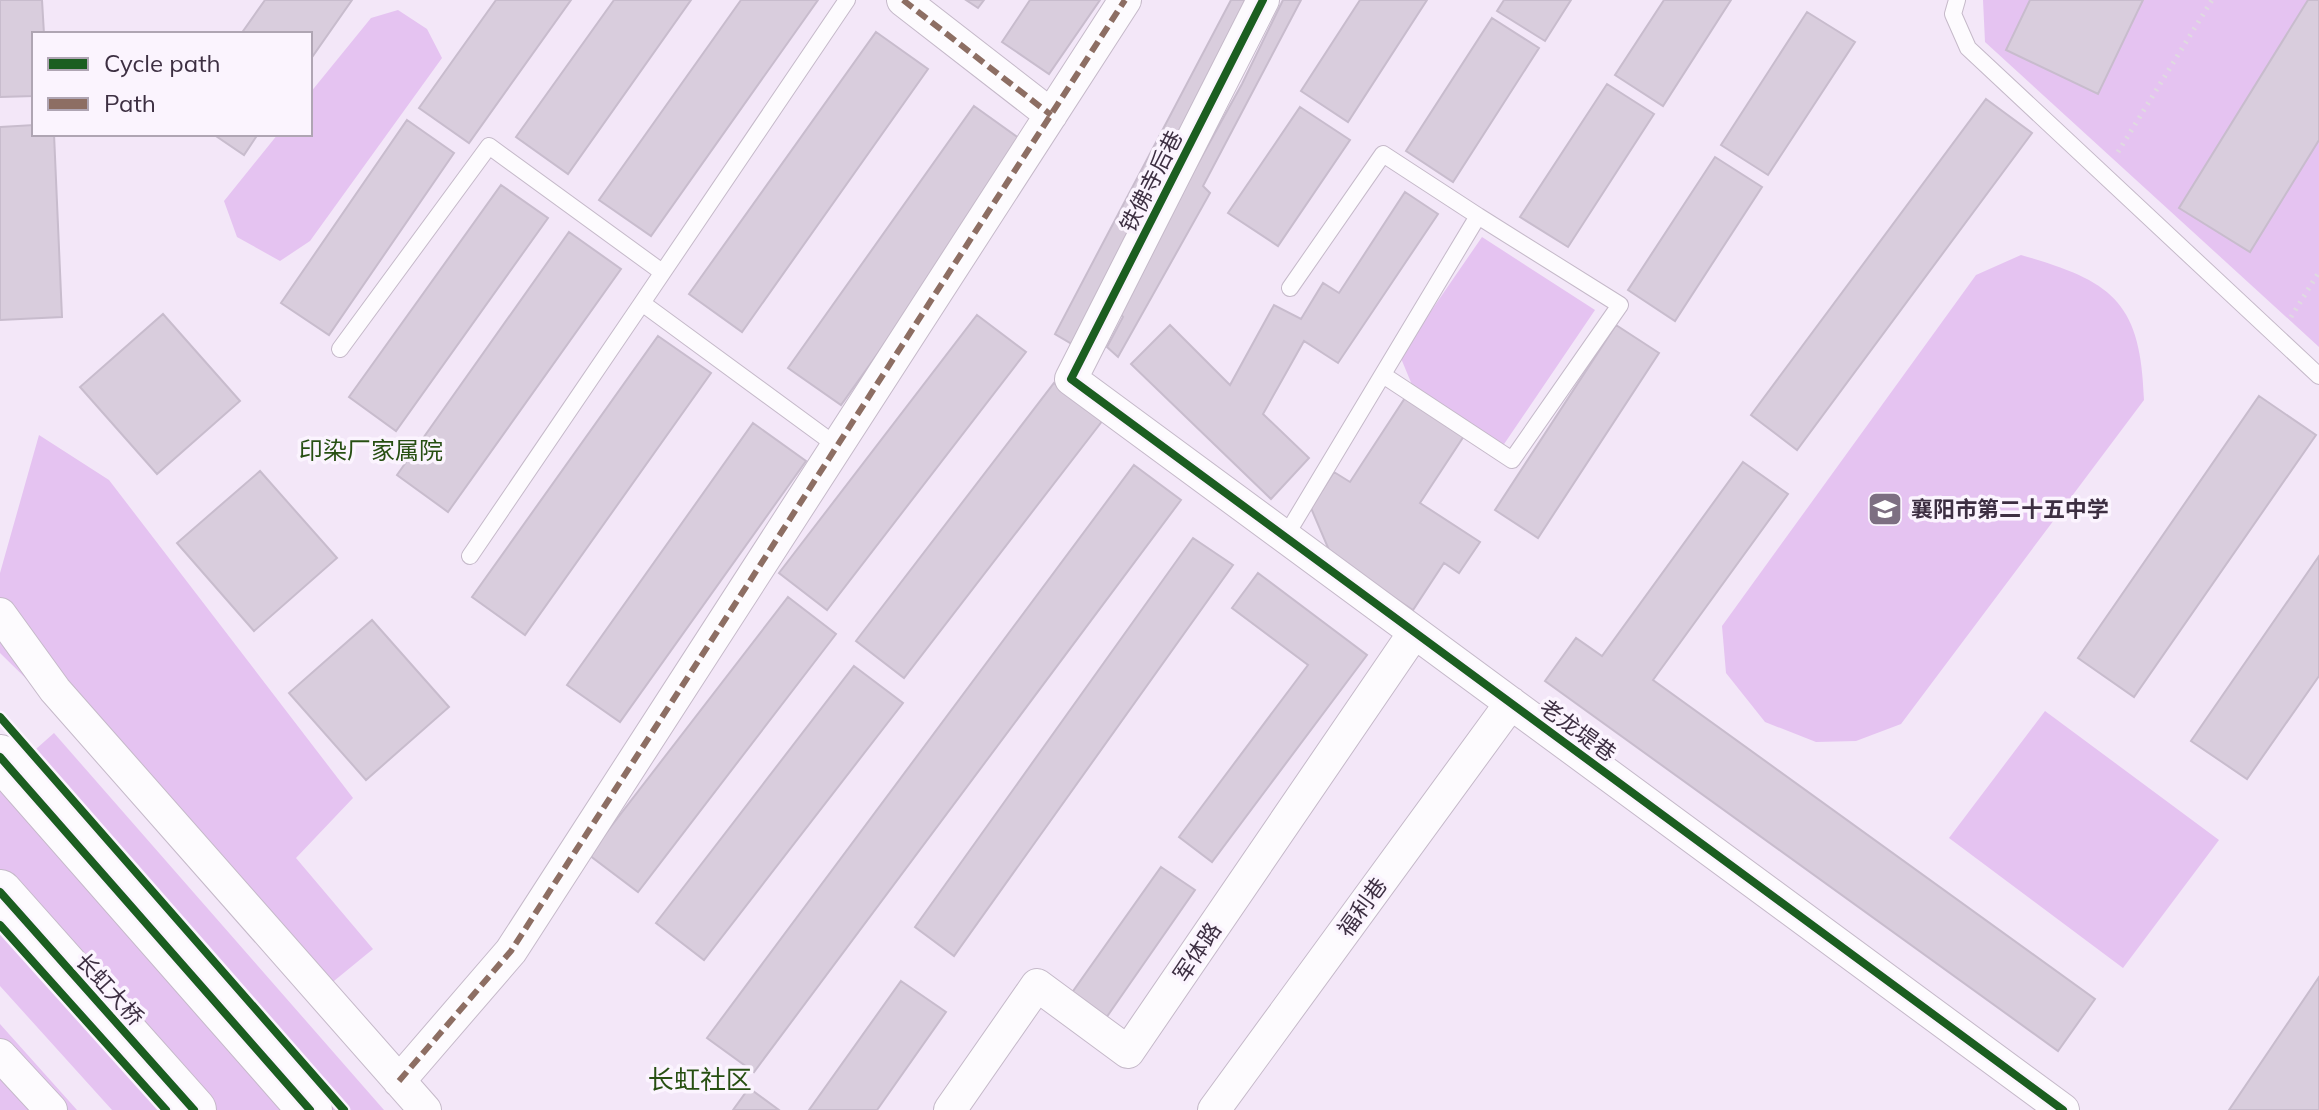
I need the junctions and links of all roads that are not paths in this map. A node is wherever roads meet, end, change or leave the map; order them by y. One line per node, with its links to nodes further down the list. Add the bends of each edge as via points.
1 (847, 0): 8 (lane)
2 (903, 0): 6 (street)
3 (1125, 0): 6 (street)
4 (1263, 0): 14 (street, 铁佛寺后巷)
5 (1957, 0): 13 (lane, via 1953,14 1968,48)
6 (1051, 115): 15 (street)
7 (1478, 216): 9 (lane, via 1383,154); 12 (lane); 12 (lane, via 1620,305 1512,460)
8 (662, 272): 10 (lane); 11 (lane, via 489,146)
9 (1290, 288)
10 (642, 303): 15 (lane); 17 (lane)
11 (340, 349)
12 (1383, 375): 16 (lane)
13 (2319, 376)
14 (1071, 379): 16 (street, 老龙堤巷)
15 (837, 446): 24 (street, via 511,951)
16 (1285, 537): 19 (street, 老龙堤巷)
17 (470, 556)
18 (0, 614): 24 (street, via 55,690)
19 (1414, 633): 20 (street, 老龙堤巷); 29 (street, 军体路, via 1128,1052 1037,985)
20 (1511, 703): 30 (street, 福利巷); 31 (street, 老龙堤巷)
21 (0, 757): 27 (highway)
22 (0, 892): 26 (highway, 长虹大桥)
23 (0, 1055): 25 (street)
24 (399, 1081): 28 (street)
25 (51, 1110)
26 (194, 1110)
27 (310, 1110)
28 (425, 1110)
29 (950, 1110)
30 (1214, 1110)
31 (2063, 1110)

